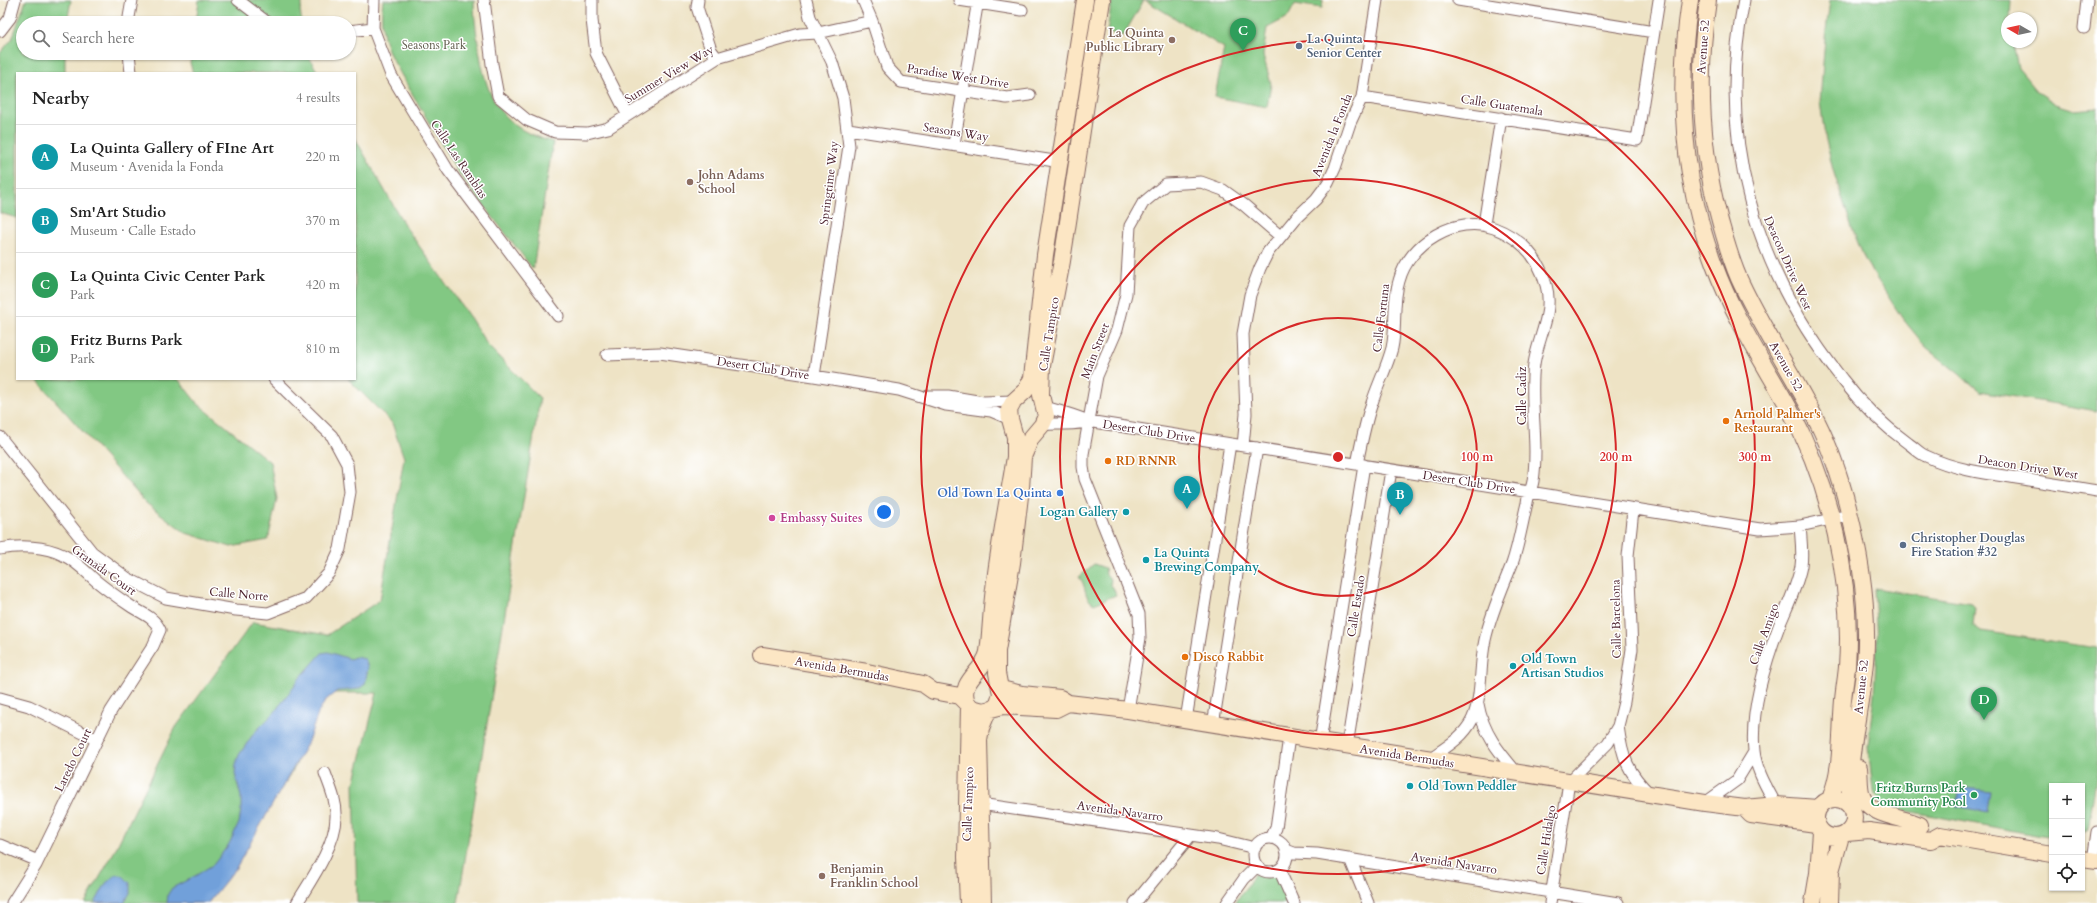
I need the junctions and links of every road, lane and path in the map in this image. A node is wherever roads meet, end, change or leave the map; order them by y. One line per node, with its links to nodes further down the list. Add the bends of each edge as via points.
1 (15, 0): 28 (street, via 10,18)
2 (132, 0): 22 (street)
3 (238, 0): 23 (street)
4 (374, 0): 25 (street, Calle Las Ramblas)
5 (484, 0): 37 (street, Summer View Way, via 498,96 527,120 554,132 587,133 608,128)
6 (592, 0): 37 (street, via 596,53)
7 (698, 0): 31 (street, via 697,7 712,50)
8 (806, 0): 30 (street, Springtime Way)
9 (863, 0): 24 (street, Paradise West Drive)
10 (959, 0): 20 (street)
11 (1085, 0): 41 (street, Calle Tampico)
12 (1102, 0): 44 (street, Calle Tampico)
13 (1377, 0): 36 (street, Avenida la Fonda)
14 (1458, 0): 29 (street)
15 (1659, 0): 29 (street)
16 (1690, 0): 65 (street, Avenue 52, via 1683,57 1683,111 1698,216 1732,310 1789,409 1810,454)
17 (1708, 0): 64 (street, Avenue 52, via 1700,86 1703,135 1711,186 1723,232 1741,283 1764,329 1815,416 1833,458)
18 (1744, 0): 61 (street, Deacon Drive West, via 1737,33 1734,78 1742,168 1752,209 1772,264 1792,308 1824,357 1857,398 1892,432 1925,456 1967,470)
19 (2087, 0): 26 (street)
20 (978, 1): 21 (street); 34 (street)
21 (1022, 10)
22 (129, 16)
23 (259, 16)
24 (872, 20): 30 (street, Summer View Way); 34 (street, Paradise West Drive, via 887,67 901,82)
25 (373, 28): 27 (street); 45 (street, Calle Las Ramblas, via 391,75 448,170)
26 (2084, 28)
27 (356, 30)
28 (0, 31)
29 (1654, 32): 38 (street, Calle Guatemala, via 1637,140)
30 (818, 33): 31 (street, Summer View Way, via 800,34); 39 (street, Springtime Way, via 832,62)
31 (718, 58): 37 (street, Summer View Way)
32 (130, 60): 33 (street)
33 (131, 72)
34 (962, 92): 35 (street, Paradise West Drive, via 1007,98); 40 (street)
35 (1030, 95)
36 (1362, 97): 38 (street, Calle Guatemala); 43 (street, Avenida la Fonda, via 1328,183 1316,200)
37 (627, 114)
38 (1501, 118): 42 (street)
39 (848, 128): 40 (street, Seasons Way); 47 (street, Springtime Way, via 848,152)
40 (954, 144): 41 (street, Seasons Way)
41 (1061, 162): 44 (street, via 1067,168 1061,223); 50 (street, Calle Tampico, via 1045,255 1032,378 1026,390)
42 (1484, 224): 59 (street, Calle Fortuna, via 1464,225 1445,230 1414,252 1403,267 1398,284 1392,346 1372,402); 62 (street, Calle Cadiz, via 1512,237 1529,251 1541,268 1547,288 1549,307 1534,366 1535,456)
43 (1280, 236): 52 (street, Main Street, via 1228,194 1201,182 1166,184 1143,203 1130,226 1126,294 1117,330 1097,376); 57 (street, Avenida la Fonda, via 1260,268 1245,312 1243,334 1246,414)
44 (1062, 261): 51 (street, Calle Tampico, via 1042,366 1041,395)
45 (558, 316)
46 (607, 355): 47 (street, Desert Club Drive, via 660,352)
47 (814, 376): 49 (street, Desert Club Drive, via 899,390)
48 (275, 380): 55 (street, Calle Norte, via 332,436 348,464 350,492 340,549 329,573 306,598 268,613 166,598 127,578 92,552)
49 (918, 396): 50 (street, Desert Club Drive, via 948,396 983,402); 53 (street, Desert Club Drive, via 946,405 991,410)
50 (1016, 399): 51 (street, Desert Club Drive, via 1032,396); 53 (street, Calle Tampico, via 1009,410)
51 (1044, 405): 52 (street, Desert Club Drive); 54 (street, Calle Tampico, via 1046,416)
52 (1088, 421): 54 (street, Desert Club Drive, via 1077,426 1052,423); 56 (street, Desert Club Drive); 78 (street, Main Street, via 1083,454 1085,479 1139,614 1141,625)
53 (1011, 422): 54 (street, Desert Club Drive, via 1023,432 1034,431); 70 (street, Calle Tampico, via 1016,457 994,588 987,654 980,670)
54 (1041, 426): 72 (street, Calle Tampico, via 1031,438 1023,457 1012,563 997,651)
55 (0, 437)
56 (1230, 444): 57 (street, Desert Club Drive); 80 (street)
57 (1243, 446): 58 (street, Desert Club Drive)
58 (1257, 448): 59 (street, Desert Club Drive); 81 (street)
59 (1360, 465): 60 (street, Desert Club Drive); 85 (street, Calle Estado)
60 (1391, 470): 62 (street, Desert Club Drive); 86 (street, Calle Estado)
61 (2097, 491)
62 (1530, 492): 63 (street, Desert Club Drive); 74 (street, Calle Cadiz, via 1518,544 1490,622 1481,665)
63 (1633, 510): 66 (street, Desert Club Drive, via 1760,529); 82 (street, Calle Barcelona, via 1628,556 1632,649 1630,672)
64 (1849, 514): 65 (street, Desert Club Drive); 79 (street, Avenue 52, via 1855,534 1863,589 1866,634)
65 (1831, 519): 66 (street, Desert Club Drive); 98 (street, Avenue 52, via 1844,584 1847,666 1837,783)
66 (1800, 526): 87 (street, Calle Amigo, via 1800,567 1763,674)
67 (0, 549): 68 (street, Granada Court, via 27,547 63,555 96,581 151,617)
68 (160, 630): 84 (street, Laredo Court)
69 (762, 655): 71 (street, Avenida Bermudas)
70 (970, 680): 71 (street, Avenida Bermudas, via 957,684 934,681); 72 (street, Avenida Bermudas, via 984,675 995,679); 76 (street, Calle Tampico, via 965,694)
71 (923, 684): 76 (street, Avenida Bermudas, via 932,690 960,696)
72 (1000, 686): 75 (street, Avenida Bermudas, via 1022,694 1060,698); 77 (street, Calle Tampico, via 1000,699)
73 (0, 698): 84 (street, via 29,706)
74 (1478, 700): 88 (street, Calle Cadiz, via 1468,728 1454,742); 90 (street, Calle Cadiz, via 1480,716 1489,737)
75 (1068, 703): 77 (street, Avenida Bermudas, via 1056,709 1003,706); 78 (street, Avenida Bermudas)
76 (968, 704): 77 (street, Avenida Bermudas, via 977,710); 117 (street, Calle Tampico)
77 (991, 709): 94 (street, Calle Tampico, via 981,728 979,740)
78 (1128, 710): 80 (street, Avenida Bermudas)
79 (1859, 713): 97 (street, Avenue 52, via 1851,763); 99 (street, via 1862,723 1859,765 1862,797 1880,814 1907,819)
80 (1186, 720): 81 (street, Avenida Bermudas)
81 (1212, 725): 83 (street, Avenida Bermudas)
82 (1618, 726): 91 (street, Calle Barcelona, via 1608,743); 92 (street, Calle Barcelona, via 1620,745 1629,770)
83 (1289, 737): 85 (street, Avenida Bermudas); 104 (street, via 1276,828)
84 (97, 740): 111 (street, Laredo Court)
85 (1320, 742): 86 (street, Avenida Bermudas)
86 (1347, 746): 88 (street, Avenida Bermudas)
87 (1754, 752): 93 (street, via 1737,780); 95 (street, Calle Amigo, via 1759,770)
88 (1429, 759): 90 (street, Avenida Bermudas)
89 (325, 773): 116 (street, via 335,805 336,826 330,843)
90 (1517, 774): 91 (street, Avenida Bermudas)
91 (1569, 782): 92 (street, Avenida Bermudas); 114 (street, Calle Hidalgo)
92 (1650, 794): 93 (street, Avenida Bermudas)
93 (1705, 803): 96 (street, Avenida Bermudas)
94 (980, 804): 101 (street, Avenida Navarro); 118 (street, Calle Tampico)
95 (1776, 805): 96 (street, Avenida Bermudas); 98 (street, Avenida Bermudas)
96 (1745, 808): 98 (street, Avenida Bermudas, via 1751,816)
97 (1851, 809): 98 (street, via 1841,799); 99 (street, via 1877,821); 102 (street, via 1853,824)
98 (1821, 816): 102 (street, via 1831,837); 124 (street, Avenue 52, via 1818,874)
99 (1920, 825): 103 (street, via 1933,826)
100 (2097, 832): 110 (street)
101 (1191, 835): 106 (street, Avenida Navarro); 119 (street)
102 (1844, 835): 103 (street, via 1869,831 1931,840); 125 (street, via 1831,870)
103 (1940, 835): 108 (street)
104 (1271, 838): 106 (street, via 1265,839); 107 (street, via 1278,840)
105 (0, 845): 111 (street)
106 (1255, 848): 112 (street, via 1253,854)
107 (1286, 850): 109 (street, Avenida Navarro); 113 (street, via 1285,863)
108 (2049, 853)
109 (1350, 859): 114 (street, Avenida Navarro); 122 (street)
110 (2091, 860)
111 (38, 861): 115 (street, Laredo Court)
112 (1257, 866): 113 (street, via 1269,872); 120 (street)
113 (1281, 868): 121 (street)
114 (1550, 898): 123 (street, Avenida Navarro)
115 (12, 903)
116 (297, 903)
117 (968, 903)
118 (983, 903)
119 (1135, 903)
120 (1227, 903)
121 (1294, 903)
122 (1368, 903)
123 (1618, 903)
124 (1813, 903)
125 (1830, 903)

